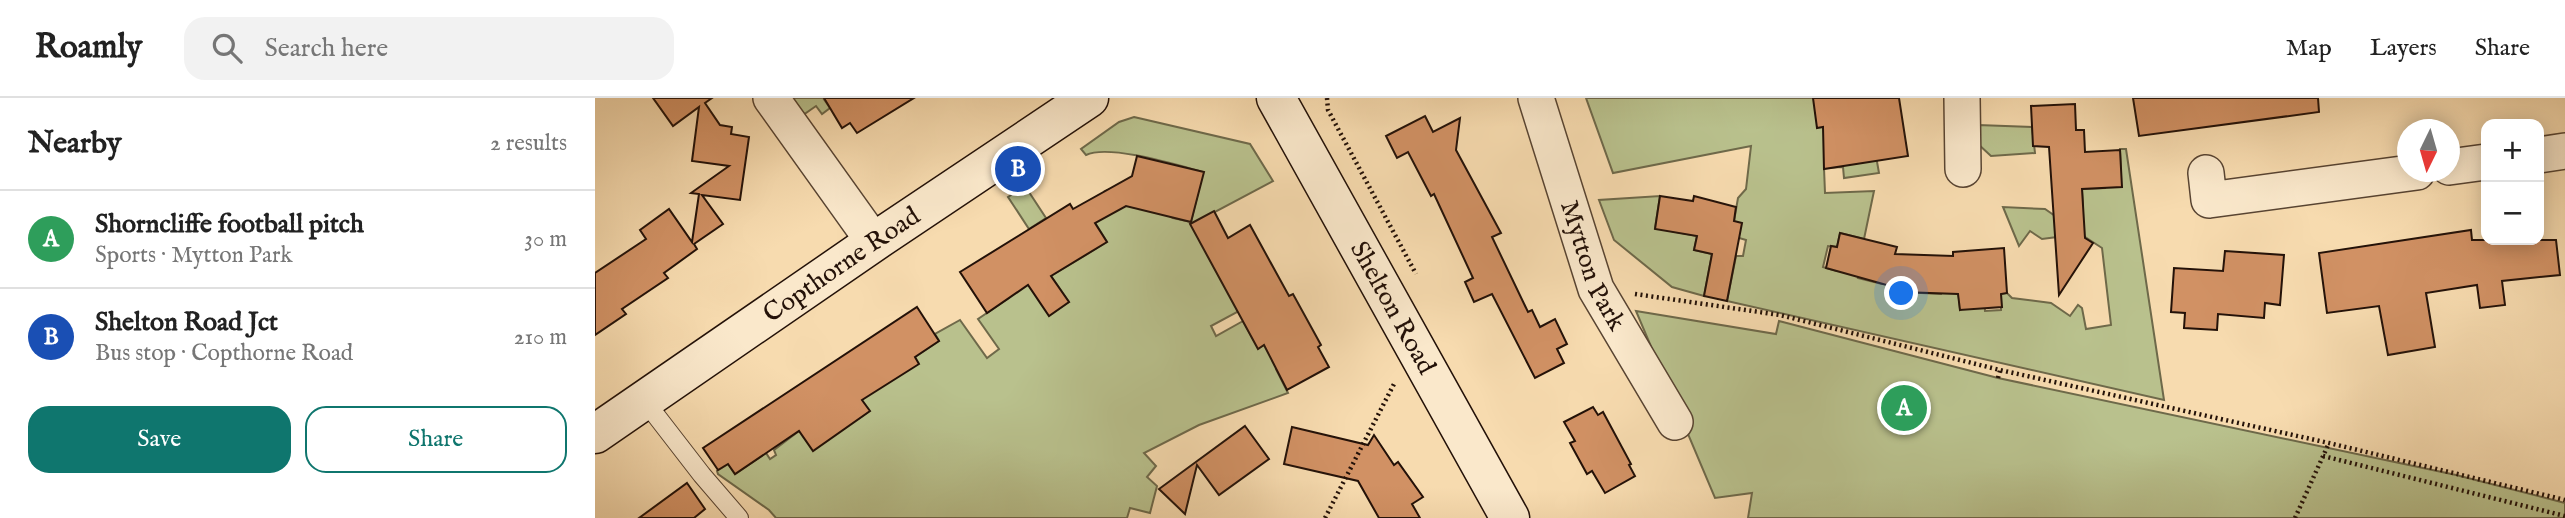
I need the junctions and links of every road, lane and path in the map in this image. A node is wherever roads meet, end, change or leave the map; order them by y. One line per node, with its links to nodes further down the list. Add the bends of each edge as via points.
1 (771, 98): 13 (street)
2 (1089, 98): 13 (main road, Copthorne Road)
3 (1276, 98): 27 (main road, Shelton Road)
4 (1536, 98): 14 (street, Mytton Park)
5 (1962, 98): 10 (street)
6 (2565, 151): 7 (street)
7 (2544, 154)
8 (2481, 163): 9 (street)
9 (2460, 166)
10 (1963, 169)
11 (2397, 175): 12 (street)
12 (2209, 199)
13 (874, 242): 18 (main road, Copthorne Road)
14 (1597, 289): 15 (path, via 1780,315); 19 (street, Mytton Park)
15 (2000, 370): 16 (path); 21 (path)
16 (1998, 378)
17 (1397, 379): 26 (path)
18 (644, 400): 20 (main road, Copthorne Road); 25 (lane)
19 (1675, 422)
20 (595, 434)
21 (2329, 443): 22 (path); 23 (path)
22 (2323, 456): 24 (path); 28 (path)
23 (2565, 500)
24 (2565, 516)
25 (739, 518)
26 (1325, 518)
27 (1510, 518)
28 (2295, 518)

